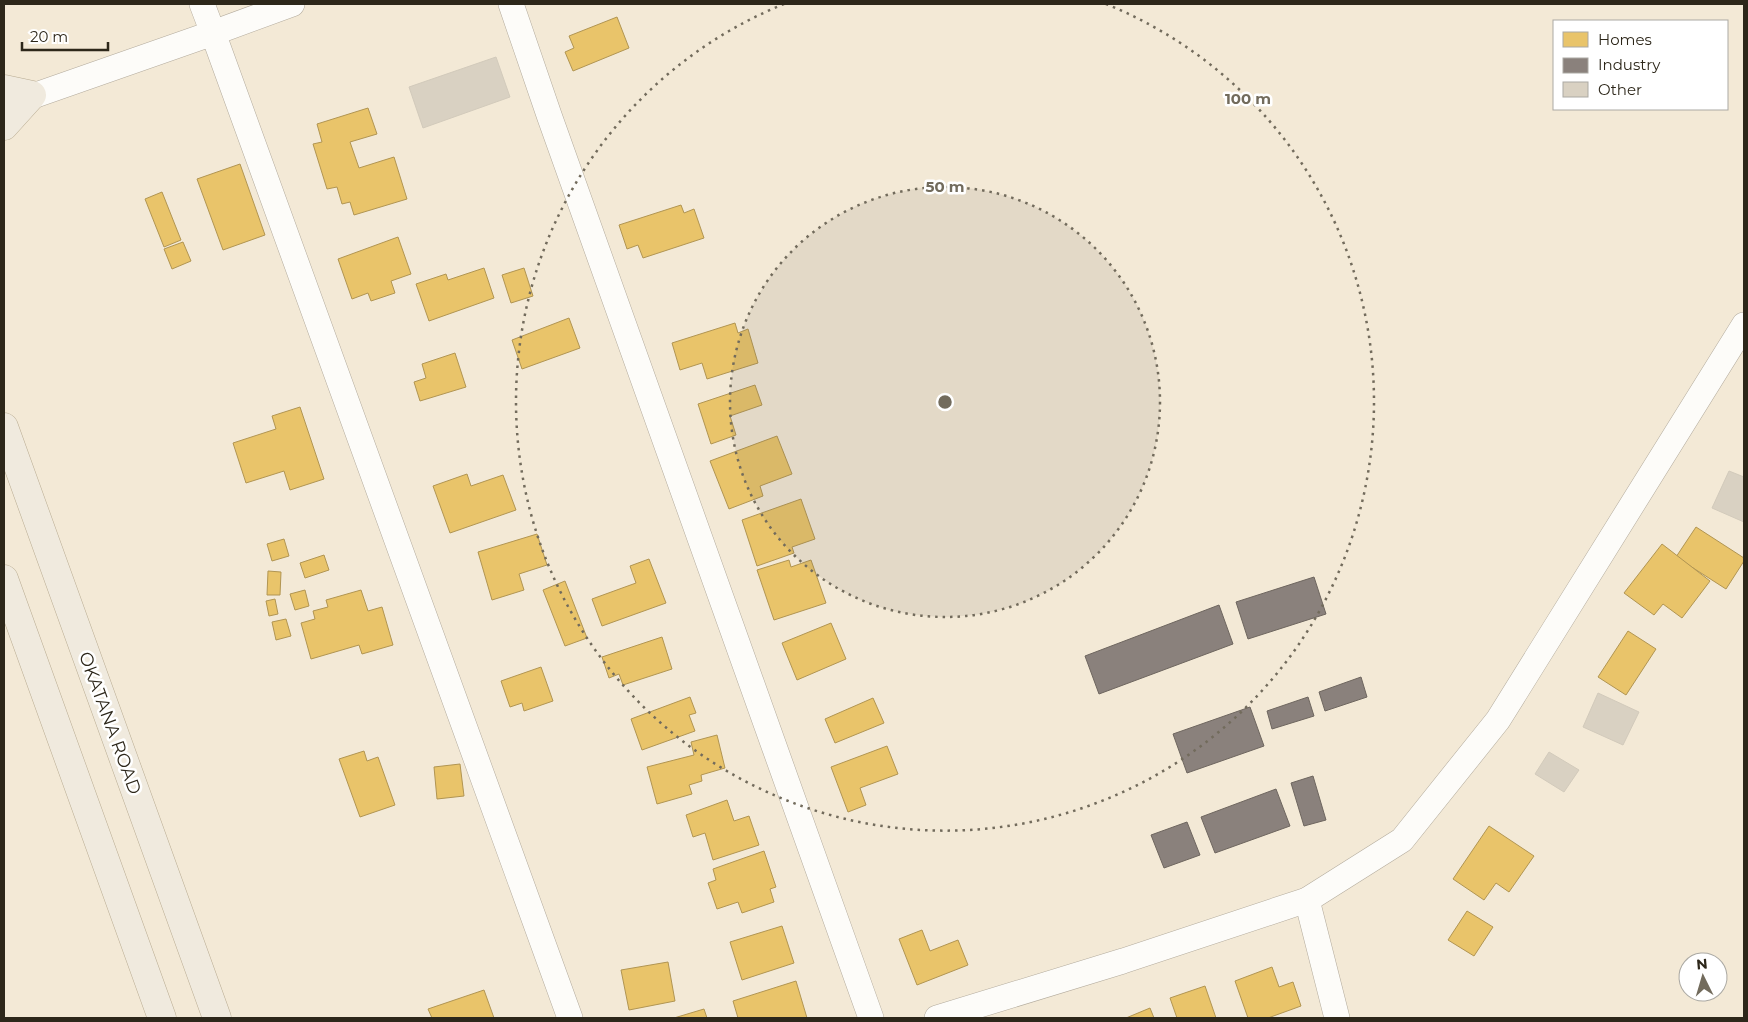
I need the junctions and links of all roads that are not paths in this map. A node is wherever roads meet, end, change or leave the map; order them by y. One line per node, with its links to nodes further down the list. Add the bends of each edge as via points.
1 (202, 4): 4 (street)
2 (292, 4): 4 (street)
3 (511, 4): 16 (street)
4 (213, 33): 6 (street); 15 (street)
5 (4, 89): 6 (main road)
6 (32, 96): 7 (street); 8 (main road)
7 (4, 107)
8 (4, 126)
9 (1744, 325): 12 (street, via 1498,720 1402,840)
10 (4, 427): 14 (main road, OKATANA ROAD)
11 (4, 580): 13 (main road)
12 (1307, 900): 17 (street); 18 (street)
13 (162, 1018)
14 (216, 1018)
15 (570, 1018)
16 (871, 1018)
17 (937, 1018)
18 (1337, 1018)

